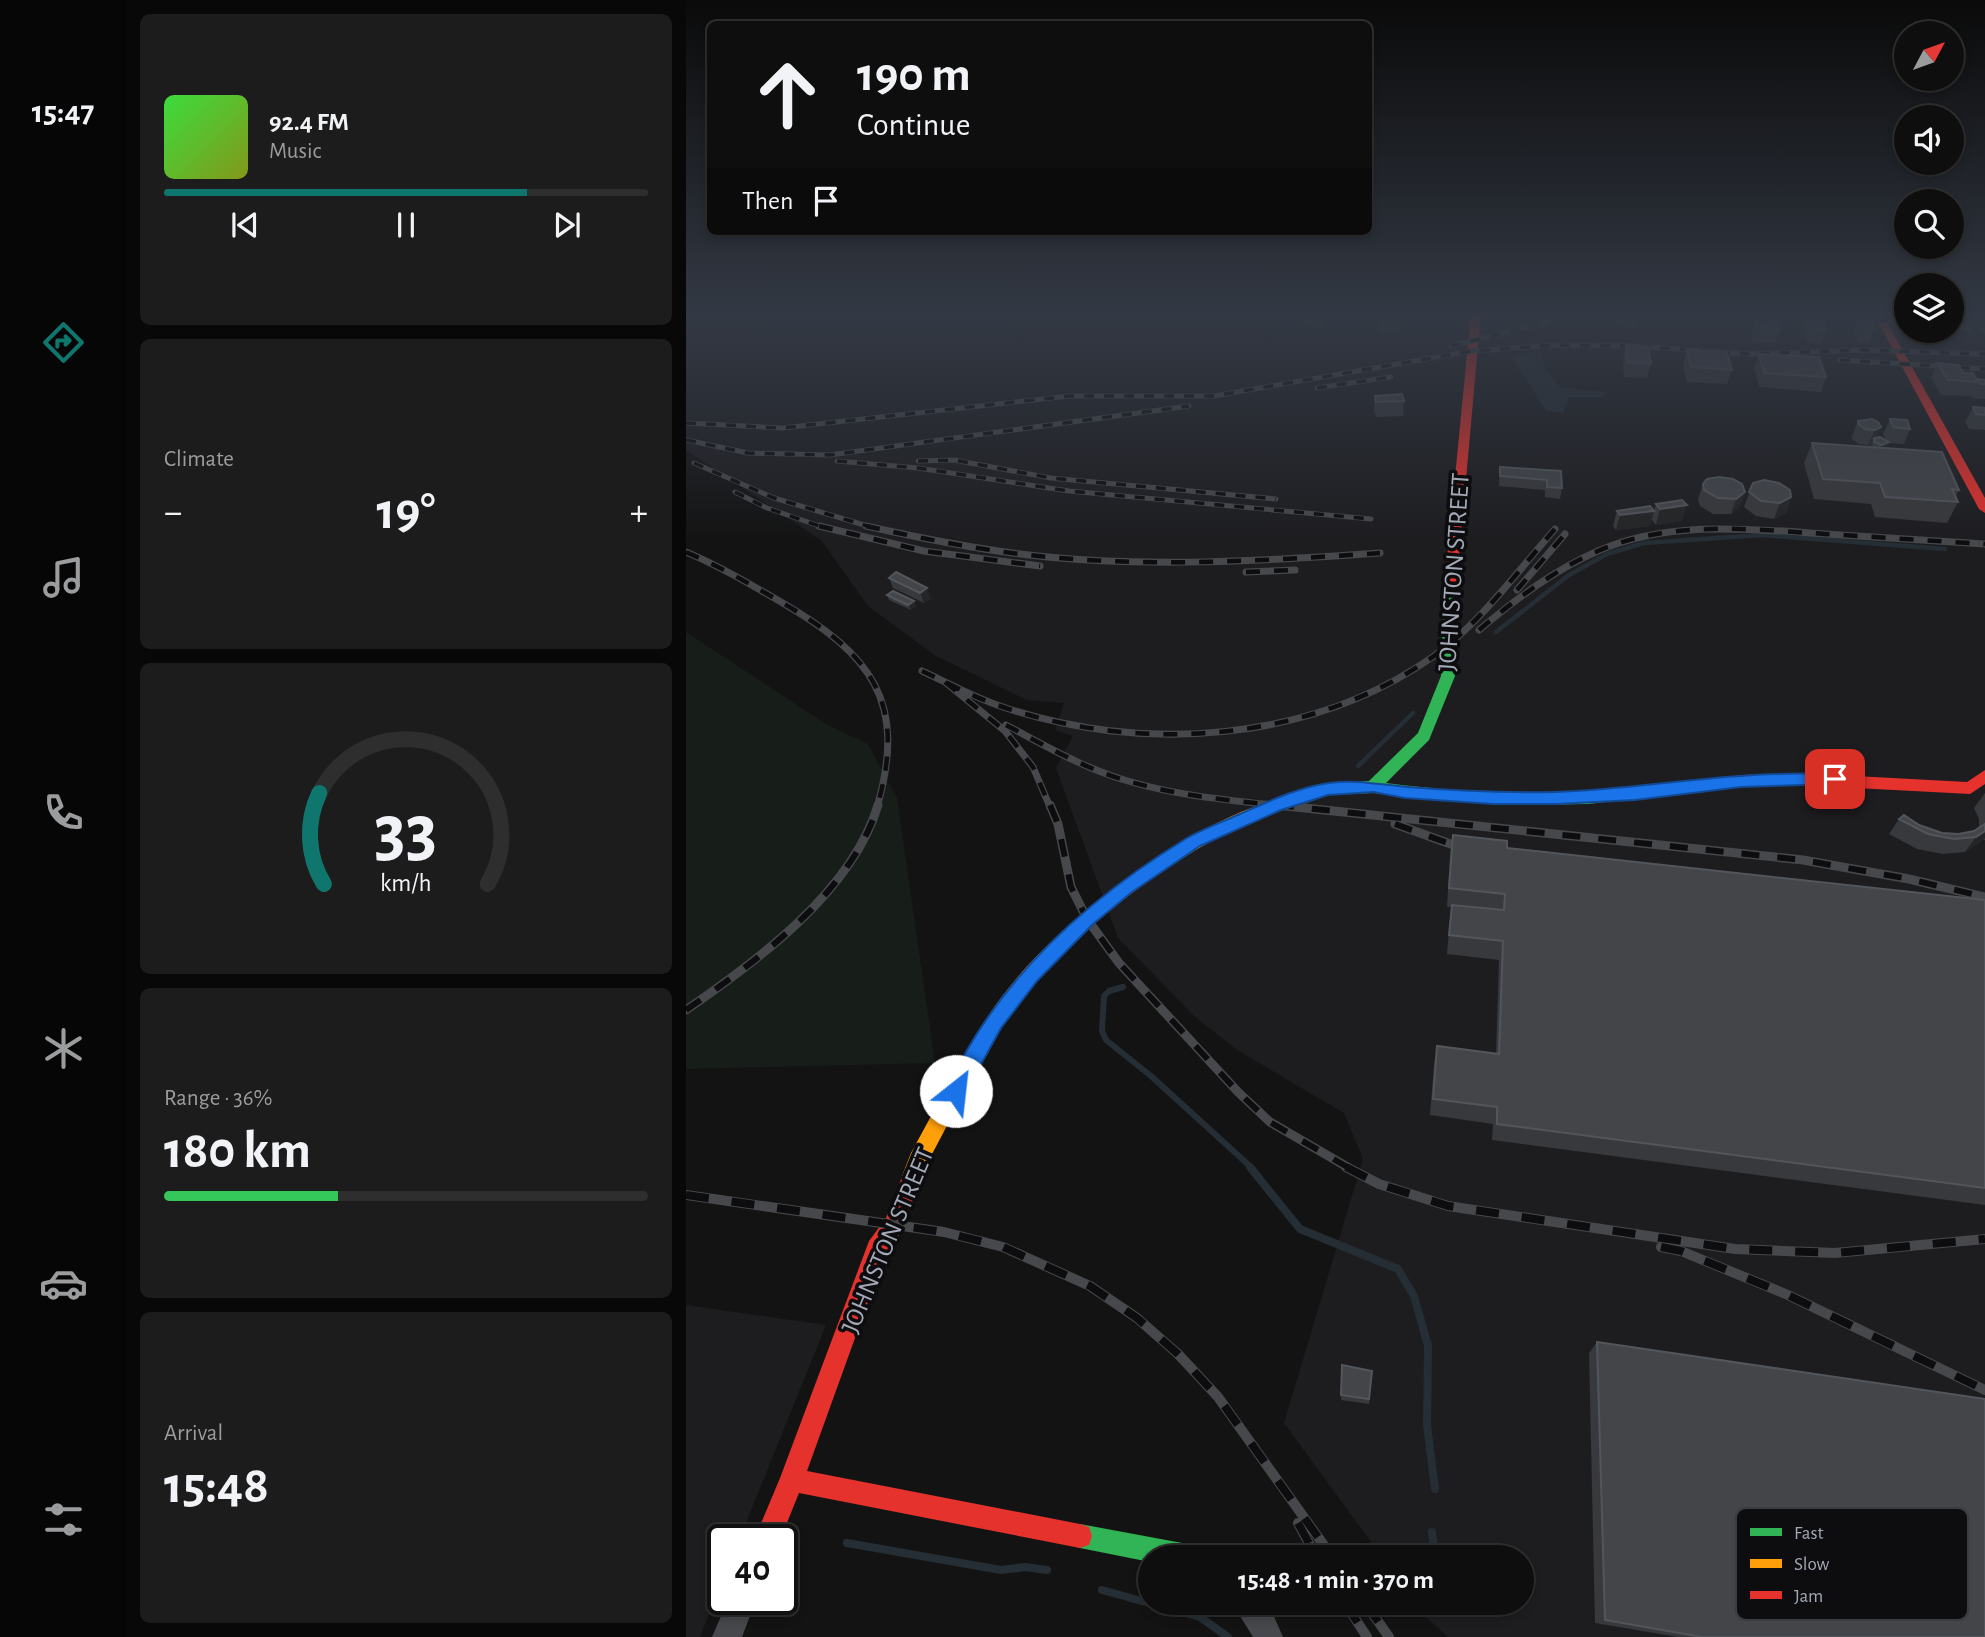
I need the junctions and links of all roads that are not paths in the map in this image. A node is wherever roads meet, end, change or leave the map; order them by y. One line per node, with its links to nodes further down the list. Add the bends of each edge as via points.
1 (1469, 389): 5 (street, JOHNSTON STREET, via 1448,612 1448,676 1424,736)
2 (1919, 389): 3 (street)
3 (1985, 509)
4 (1985, 776): 5 (street, via 1970,789 1785,779 1557,798 1481,798)
5 (1373, 787): 6 (street, JOHNSTON STREET, via 1328,789 1288,801 1195,841 1087,919 1031,976 994,1022 918,1160 894,1225 877,1249)
6 (792, 1480): 7 (street, JOHNSTON STREET); 8 (street)
7 (774, 1524)
8 (1138, 1547)
9 (736, 1615): 11 (street)
10 (1256, 1615): 12 (street)
11 (727, 1637)
12 (1268, 1637)

